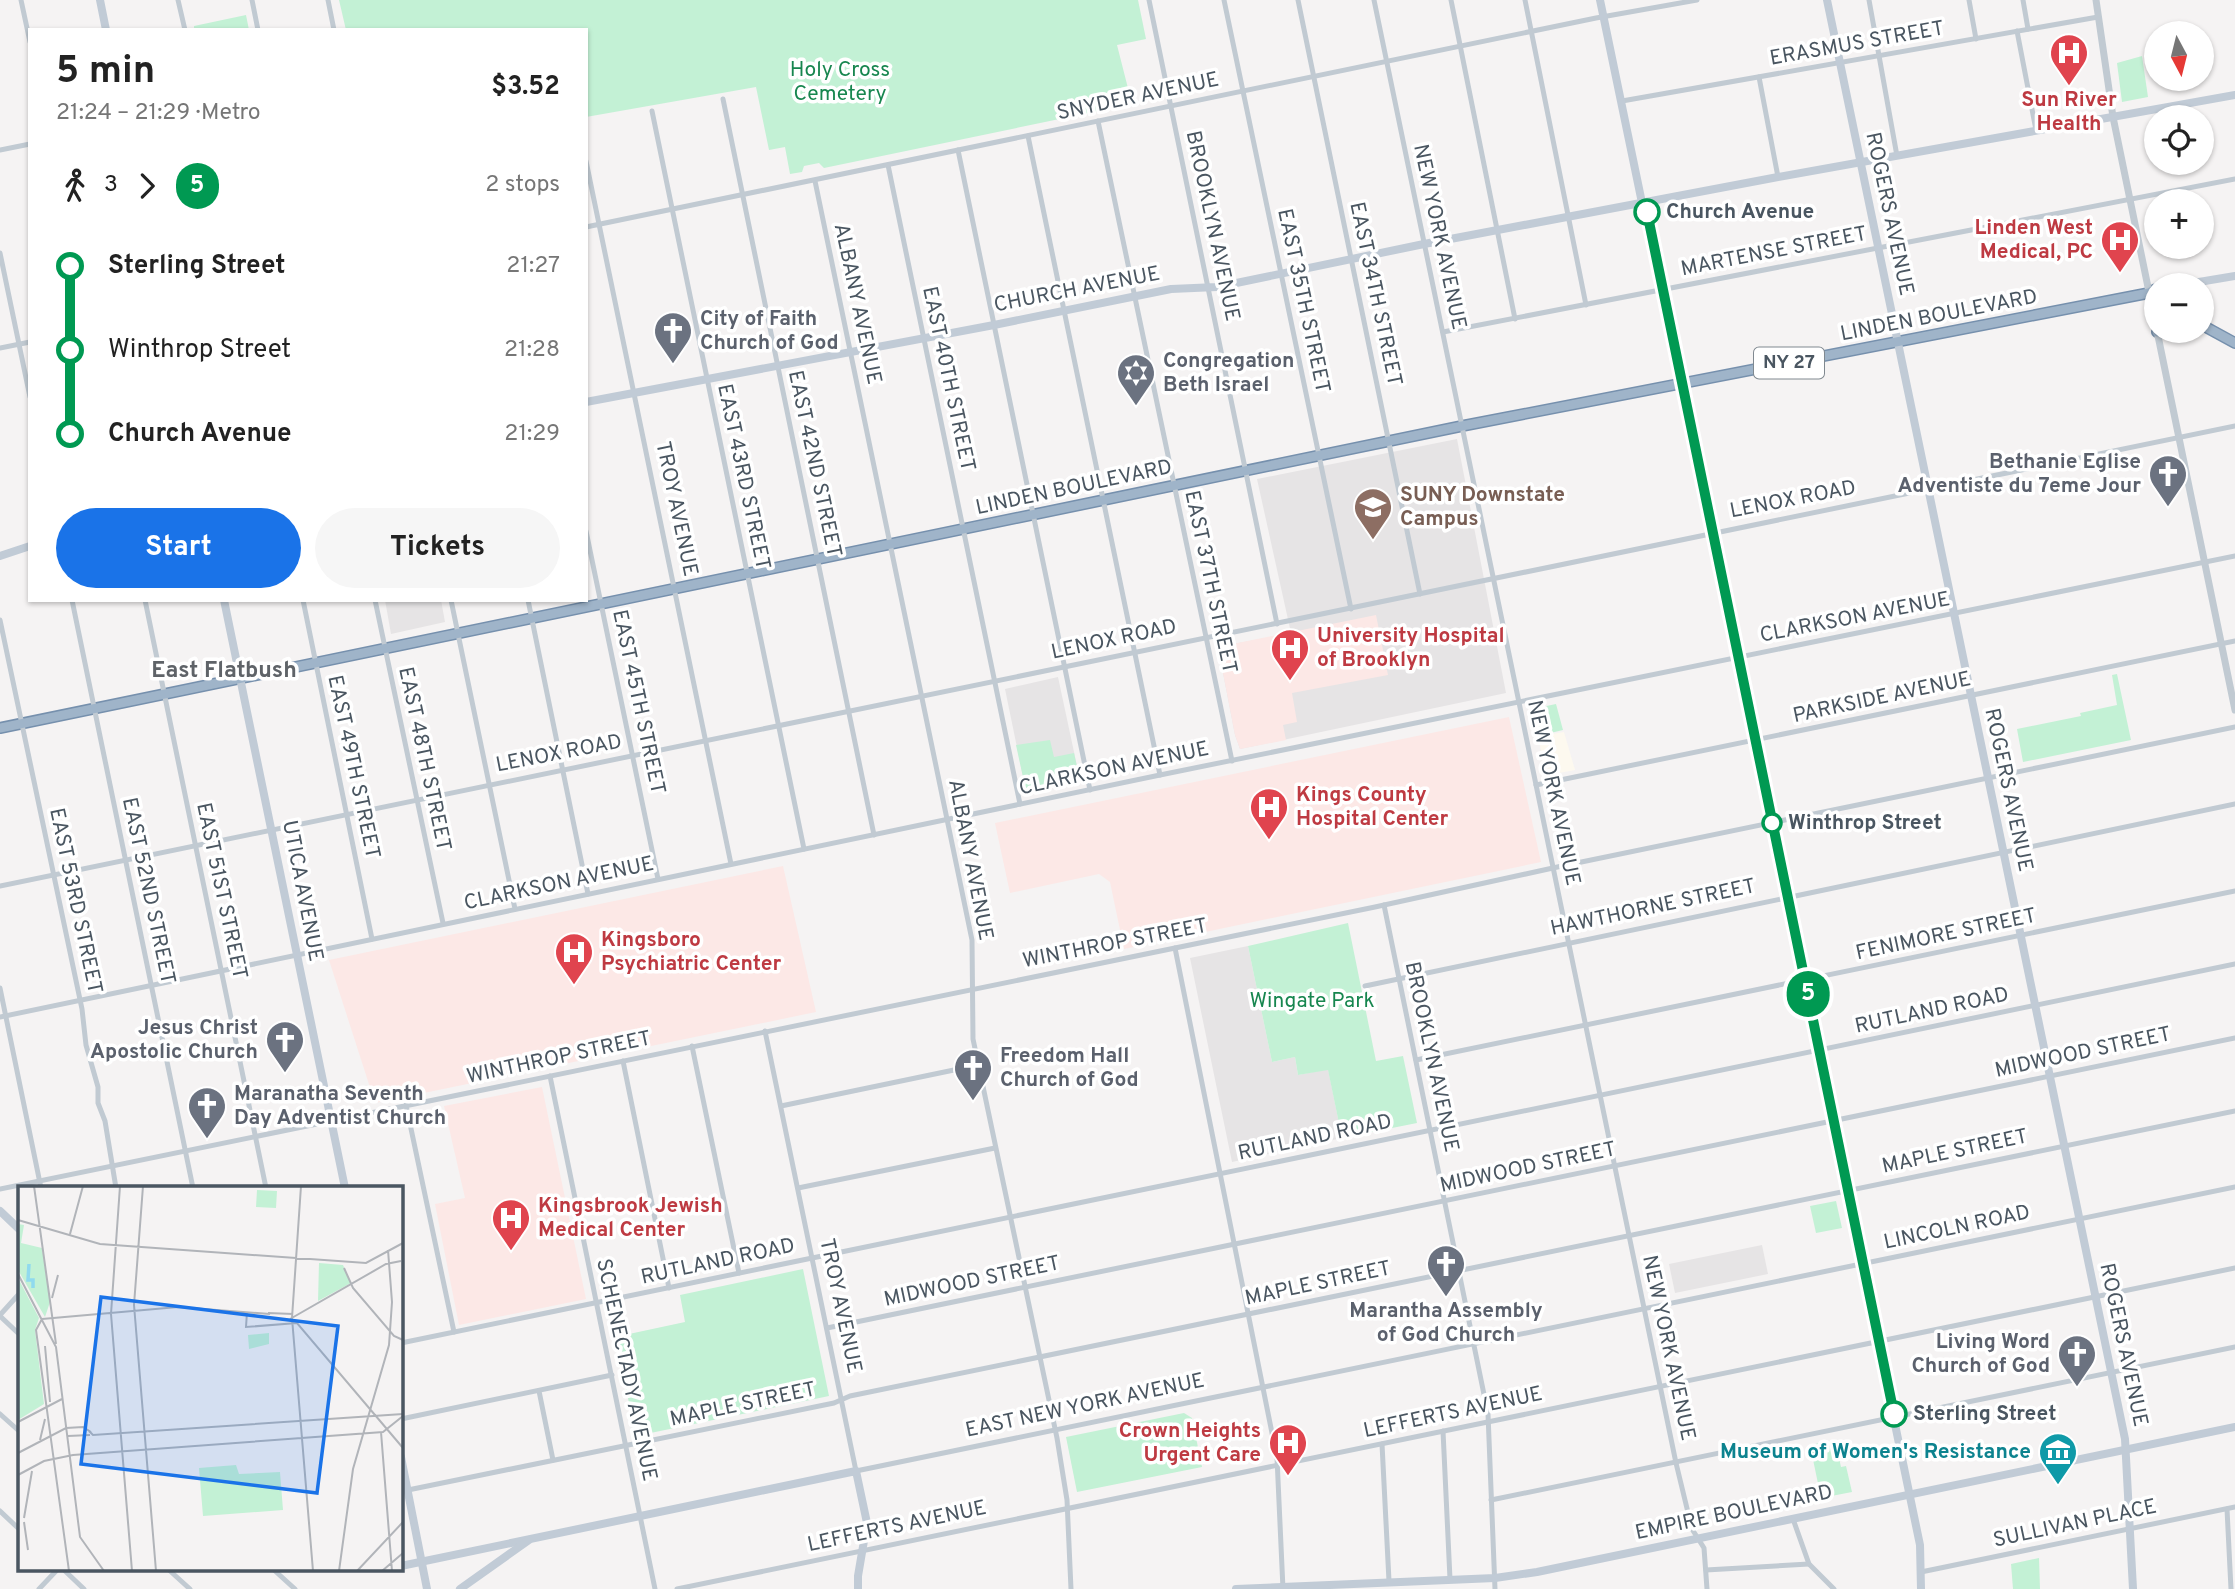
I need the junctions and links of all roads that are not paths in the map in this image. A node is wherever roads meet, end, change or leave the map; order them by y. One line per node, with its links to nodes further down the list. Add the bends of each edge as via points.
1 (21, 0): 28 (street)
2 (100, 0): 21 (main road)
3 (178, 0): 22 (street)
4 (252, 0): 23 (street)
5 (328, 0): 24 (street)
6 (1149, 0): 40 (street, BROOKLYN AVENUE)
7 (1224, 0): 36 (street, EAST 35TH STREET)
8 (1298, 0): 34 (street, EAST 34TH STREET)
9 (1374, 0): 32 (street, NEW YORK AVENUE)
10 (1451, 0): 30 (street)
11 (1525, 0): 26 (street)
12 (1600, 0): 19 (main road)
13 (1697, 0): 19 (street, SNYDER AVENUE)
14 (1827, 0): 33 (main road, ROGERS AVENUE)
15 (1869, 0): 31 (street)
16 (1969, 0): 29 (street)
17 (2023, 0): 25 (street)
18 (2096, 0): 20 (street)
19 (1604, 17): 26 (street, SNYDER AVENUE); 39 (main road)
20 (2098, 17): 25 (street, ERASMUS STREET); 42 (street)
21 (106, 28)
22 (185, 28)
23 (258, 28)
24 (334, 28)
25 (2028, 29): 27 (street, ERASMUS STREET)
26 (1531, 32): 30 (street, SNYDER AVENUE); 60 (street)
27 (2017, 32): 29 (street, ERASMUS STREET); 44 (street)
28 (28, 33)
29 (1976, 39): 31 (street, ERASMUS STREET)
30 (1461, 46): 32 (street, SNYDER AVENUE); 63 (street)
31 (1879, 56): 33 (street, ERASMUS STREET); 49 (street)
32 (1387, 62): 34 (street, SNYDER AVENUE); 64 (street, NEW YORK AVENUE)
33 (1840, 63): 35 (street, ERASMUS STREET); 50 (main road, ROGERS AVENUE)
34 (1314, 77): 36 (street, SNYDER AVENUE); 67 (street, EAST 34TH STREET)
35 (1759, 77): 39 (street, ERASMUS STREET); 53 (street)
36 (1244, 91): 40 (street, SNYDER AVENUE); 69 (street, EAST 35TH STREET)
37 (2235, 95): 42 (main road, CHURCH AVENUE)
38 (723, 99): 56 (street, EAST 42ND STREET)
39 (1622, 101): 58 (main road)
40 (1171, 106): 43 (street, SNYDER AVENUE); 72 (street, BROOKLYN AVENUE)
41 (652, 111): 59 (street, EAST 43RD STREET)
42 (2113, 117): 44 (main road, CHURCH AVENUE); 57 (street)
43 (1098, 121): 45 (street, SNYDER AVENUE); 74 (street, EAST 37TH STREET)
44 (2036, 130): 49 (main road, CHURCH AVENUE)
45 (1028, 136): 48 (street, SNYDER AVENUE); 77 (street)
46 (28, 144): 47 (street)
47 (0, 150)
48 (957, 150): 51 (street, SNYDER AVENUE); 79 (street)
49 (1897, 156): 50 (main road, CHURCH AVENUE)
50 (1860, 162): 53 (main road, CHURCH AVENUE); 65 (main road, ROGERS AVENUE)
51 (888, 165): 55 (street, SNYDER AVENUE); 82 (street, EAST 40TH STREET)
52 (588, 170): 61 (street, TROY AVENUE)
53 (1778, 177): 58 (main road, CHURCH AVENUE)
54 (2235, 179): 57 (street, MARTENSE STREET)
55 (815, 181): 56 (street, SNYDER AVENUE); 89 (street, ALBANY AVENUE)
56 (742, 196): 59 (street, SNYDER AVENUE); 90 (street, EAST 42ND STREET)
57 (2129, 200): 65 (street, MARTENSE STREET); 68 (street)
58 (1642, 203): 60 (main road, CHURCH AVENUE); 73 (main road)
59 (673, 210): 61 (street, SNYDER AVENUE); 91 (street, EAST 43RD STREET)
60 (1569, 217): 63 (main road, CHURCH AVENUE); 76 (street)
61 (600, 225): 62 (street, SNYDER AVENUE); 94 (street, TROY AVENUE)
62 (588, 227)
63 (1498, 230): 64 (main road, CHURCH AVENUE); 78 (street)
64 (1424, 244): 67 (main road, CHURCH AVENUE); 80 (street, NEW YORK AVENUE)
65 (1878, 248): 73 (street, MARTENSE STREET); 83 (main road, ROGERS AVENUE)
66 (0, 253): 87 (street)
67 (1351, 258): 69 (main road, CHURCH AVENUE); 99 (street, EAST 34TH STREET)
68 (2148, 273)
69 (1282, 274): 72 (main road, CHURCH AVENUE); 100 (street, EAST 35TH STREET)
70 (2235, 276): 71 (main road)
71 (2214, 279)
72 (1208, 287): 74 (main road, CHURCH AVENUE); 101 (street, BROOKLYN AVENUE)
73 (1660, 290): 76 (street, MARTENSE STREET); 92 (main road)
74 (1134, 296): 77 (main road, CHURCH AVENUE); 102 (street, EAST 37TH STREET)
75 (2144, 296): 83 (highway, LINDEN BOULEVARD / NY 27)
76 (1586, 305): 78 (street, MARTENSE STREET)
77 (1064, 310): 79 (main road, CHURCH AVENUE); 104 (street)
78 (1516, 318): 80 (street, MARTENSE STREET)
79 (994, 325): 82 (main road, CHURCH AVENUE); 105 (street)
80 (1443, 332): 96 (street, NEW YORK AVENUE)
81 (2214, 332): 86 (highway)
82 (924, 338): 89 (main road, CHURCH AVENUE); 106 (street, EAST 40TH STREET)
83 (1898, 342): 92 (highway, LINDEN BOULEVARD / NY 27); 103 (main road, ROGERS AVENUE)
84 (28, 343): 87 (street)
85 (2161, 343): 98 (street)
86 (2235, 343)
87 (19, 345): 88 (street); 93 (street)
88 (0, 348)
89 (850, 352): 90 (main road, CHURCH AVENUE); 109 (street, ALBANY AVENUE)
90 (777, 366): 91 (main road, CHURCH AVENUE); 113 (street, EAST 42ND STREET)
91 (707, 380): 94 (main road, CHURCH AVENUE); 115 (street, EAST 43RD STREET)
92 (1680, 384): 96 (highway, LINDEN BOULEVARD / NY 27); 107 (main road)
93 (28, 388)
94 (634, 393): 95 (main road, CHURCH AVENUE); 117 (street, TROY AVENUE)
95 (588, 402)
96 (1462, 426): 99 (highway, LINDEN BOULEVARD / NY 27); 116 (street, NEW YORK AVENUE)
97 (2235, 426): 98 (street, LENOX ROAD)
98 (2179, 437): 103 (street, LENOX ROAD); 114 (street)
99 (1389, 441): 100 (highway, LINDEN BOULEVARD / NY 27); 118 (street, EAST 34TH STREET)
100 (1319, 456): 101 (highway, LINDEN BOULEVARD / NY 27); 127 (street, EAST 35TH STREET)
101 (1246, 470): 102 (highway, LINDEN BOULEVARD / NY 27); 131 (street, BROOKLYN AVENUE)
102 (1173, 485): 104 (highway, LINDEN BOULEVARD / NY 27); 133 (street, EAST 37TH STREET)
103 (1928, 488): 107 (street, LENOX ROAD); 128 (main road, ROGERS AVENUE)
104 (1103, 500): 105 (highway, LINDEN BOULEVARD / NY 27); 137 (street)
105 (1033, 514): 106 (highway, LINDEN BOULEVARD / NY 27); 140 (street)
106 (963, 529): 109 (highway, LINDEN BOULEVARD / NY 27); 142 (street, EAST 40TH STREET)
107 (1710, 532): 116 (street, LENOX ROAD); 138 (main road)
108 (588, 541): 126 (street, EAST 45TH STREET)
109 (890, 544): 113 (highway, LINDEN BOULEVARD / NY 27); 144 (street, ALBANY AVENUE)
110 (28, 547): 111 (main road)
111 (0, 556)
112 (2235, 556): 114 (street, CLARKSON AVENUE)
113 (817, 559): 115 (highway, LINDEN BOULEVARD / NY 27); 148 (street, EAST 42ND STREET)
114 (2205, 563): 128 (street, CLARKSON AVENUE); 135 (street)
115 (747, 573): 117 (highway, LINDEN BOULEVARD / NY 27); 151 (street, EAST 43RD STREET)
116 (1493, 578): 118 (street, LENOX ROAD); 146 (street, NEW YORK AVENUE)
117 (674, 588): 126 (highway, LINDEN BOULEVARD / NY 27); 154 (street, TROY AVENUE)
118 (1420, 594): 127 (street, LENOX ROAD)
119 (72, 602): 147 (street, EAST 52ND STREET)
120 (145, 602): 143 (street, EAST 51ST STREET)
121 (224, 602): 141 (main road, UTICA AVENUE)
122 (303, 602): 139 (street, EAST 49TH STREET)
123 (375, 602): 136 (street, EAST 48TH STREET)
124 (451, 602): 132 (street)
125 (528, 602): 129 (street)
126 (601, 603): 129 (highway, LINDEN BOULEVARD / NY 27); 156 (street, EAST 45TH STREET)
127 (1351, 609): 131 (street, LENOX ROAD)
128 (1954, 614): 138 (street, CLARKSON AVENUE); 145 (main road, ROGERS AVENUE)
129 (531, 618): 132 (highway, LINDEN BOULEVARD / NY 27); 158 (street)
130 (0, 620): 150 (street, EAST 53RD STREET)
131 (1278, 624): 133 (street, LENOX ROAD)
132 (458, 633): 136 (highway, LINDEN BOULEVARD / NY 27); 161 (street)
133 (1206, 638): 137 (street, LENOX ROAD); 157 (street, EAST 37TH STREET)
134 (2235, 641): 135 (street, PARKSIDE AVENUE)
135 (2221, 644): 145 (street, PARKSIDE AVENUE); 149 (street)
136 (385, 648): 139 (highway, LINDEN BOULEVARD / NY 27); 164 (street, EAST 48TH STREET)
137 (1134, 652): 140 (street, LENOX ROAD); 159 (street)
138 (1736, 658): 146 (street, CLARKSON AVENUE); 155 (main road)
139 (315, 662): 141 (highway, LINDEN BOULEVARD / NY 27); 167 (street, EAST 49TH STREET)
140 (1065, 666): 142 (street, LENOX ROAD); 163 (street)
141 (240, 678): 143 (highway, LINDEN BOULEVARD / NY 27); 170 (main road, UTICA AVENUE)
142 (994, 681): 144 (street, LENOX ROAD); 165 (street, EAST 40TH STREET)
143 (164, 693): 147 (highway, LINDEN BOULEVARD / NY 27); 172 (street, EAST 51ST STREET)
144 (922, 696): 148 (street, LENOX ROAD); 168 (street, ALBANY AVENUE)
145 (1970, 696): 155 (street, PARKSIDE AVENUE); 160 (main road, ROGERS AVENUE)
146 (1518, 702): 157 (street, CLARKSON AVENUE); 162 (street, NEW YORK AVENUE)
147 (94, 708): 150 (highway, LINDEN BOULEVARD / NY 27); 175 (street, EAST 52ND STREET)
148 (848, 710): 151 (street, LENOX ROAD); 171 (street, EAST 42ND STREET)
149 (2235, 710)
150 (21, 723): 152 (highway, LINDEN BOULEVARD / NY 27); 178 (street, EAST 53RD STREET)
151 (778, 725): 154 (street, LENOX ROAD); 173 (street, EAST 43RD STREET)
152 (0, 727)
153 (2235, 727): 160 (street, WINTHROP STREET)
154 (705, 740): 156 (street, LENOX ROAD); 176 (street, TROY AVENUE)
155 (1754, 740): 162 (street, PARKSIDE AVENUE); 169 (main road)
156 (632, 755): 158 (street, LENOX ROAD); 179 (street, EAST 45TH STREET)
157 (1232, 761): 159 (street, CLARKSON AVENUE)
158 (562, 769): 161 (street, LENOX ROAD); 182 (street)
159 (1160, 775): 163 (street, CLARKSON AVENUE)
160 (1988, 778): 169 (street, WINTHROP STREET); 174 (main road, ROGERS AVENUE)
161 (489, 784): 164 (street, LENOX ROAD); 185 (street)
162 (1536, 785): 177 (street, NEW YORK AVENUE)
163 (1090, 790): 165 (street, CLARKSON AVENUE)
164 (417, 800): 167 (street, LENOX ROAD); 186 (street, EAST 48TH STREET)
165 (1020, 804): 168 (street, CLARKSON AVENUE)
166 (2235, 804): 174 (street, HAWTHORNE STREET)
167 (347, 814): 170 (street, LENOX ROAD); 188 (street, EAST 49TH STREET)
168 (947, 820): 171 (street, CLARKSON AVENUE); 199 (street, ALBANY AVENUE, via 972,940)
169 (1770, 823): 177 (street, WINTHROP STREET); 183 (main road)
170 (272, 830): 172 (street, LENOX ROAD); 191 (main road, UTICA AVENUE)
171 (874, 835): 173 (street, CLARKSON AVENUE)
172 (196, 845): 175 (street, LENOX ROAD); 193 (street, EAST 51ST STREET)
173 (804, 849): 176 (street, CLARKSON AVENUE)
174 (2003, 852): 183 (street, HAWTHORNE STREET); 187 (main road, ROGERS AVENUE)
175 (125, 860): 178 (street, LENOX ROAD); 197 (street, EAST 52ND STREET)
176 (731, 864): 179 (street, CLARKSON AVENUE)
177 (1553, 868): 184 (street, WINTHROP STREET); 189 (street, NEW YORK AVENUE)
178 (53, 875): 180 (street, LENOX ROAD); 200 (street, EAST 53RD STREET)
179 (658, 879): 182 (street, CLARKSON AVENUE)
180 (0, 886)
181 (2235, 891): 187 (street, FENIMORE STREET)
182 (588, 894): 185 (street, CLARKSON AVENUE)
183 (1786, 896): 189 (street, HAWTHORNE STREET); 195 (main road)
184 (1384, 905): 190 (street, WINTHROP STREET); 194 (street, BROOKLYN AVENUE)
185 (515, 909): 186 (street, CLARKSON AVENUE)
186 (443, 923): 188 (street, CLARKSON AVENUE)
187 (2020, 936): 195 (street, FENIMORE STREET); 201 (main road, ROGERS AVENUE)
188 (372, 939): 191 (street, CLARKSON AVENUE)
189 (1568, 942): 194 (street, HAWTHORNE STREET); 203 (street, NEW YORK AVENUE)
190 (1175, 948): 199 (street, WINTHROP STREET); 226 (street)
191 (298, 957): 193 (street, CLARKSON AVENUE); 217 (main road, UTICA AVENUE)
192 (2235, 964): 201 (street, RUTLAND ROAD)
193 (222, 972): 197 (street, CLARKSON AVENUE); 220 (street, EAST 51ST STREET)
194 (1399, 979): 196 (street, HAWTHORNE STREET); 208 (street, BROOKLYN AVENUE)
195 (1803, 981): 203 (street, FENIMORE STREET); 207 (main road)
196 (1365, 986)
197 (152, 987): 200 (street, CLARKSON AVENUE); 223 (street, EAST 52ND STREET)
198 (0, 989): 202 (street)
199 (972, 989): 204 (street, WINTHROP STREET); 210 (street, ALBANY AVENUE)
200 (79, 1002): 202 (street, CLARKSON AVENUE); 224 (street, EAST 53RD STREET)
201 (2035, 1006): 207 (street, RUTLAND ROAD); 212 (main road, ROGERS AVENUE)
202 (3, 1017): 227 (street)
203 (1586, 1026): 208 (street, FENIMORE STREET); 213 (street, NEW YORK AVENUE)
204 (765, 1031): 206 (street, WINTHROP STREET); 215 (street, TROY AVENUE)
205 (2235, 1038): 212 (street, MIDWOOD STREET)
206 (692, 1046): 209 (street, WINTHROP STREET); 248 (street)
207 (1817, 1051): 213 (street, RUTLAND ROAD); 218 (main road)
208 (1416, 1060): 219 (street, BROOKLYN AVENUE)
209 (623, 1061): 211 (street, WINTHROP STREET); 249 (street)
210 (978, 1065): 215 (street); 222 (street, ALBANY AVENUE)
211 (550, 1076): 214 (street, WINTHROP STREET); 253 (street, SCHENECTADY AVENUE)
212 (2049, 1076): 218 (street, MIDWOOD STREET); 221 (main road, ROGERS AVENUE)
213 (1600, 1096): 219 (street, RUTLAND ROAD); 225 (street, NEW YORK AVENUE)
214 (406, 1105): 217 (street, WINTHROP STREET); 258 (street)
215 (781, 1107): 234 (street, TROY AVENUE)
216 (2235, 1111): 221 (street, MAPLE STREET)
217 (331, 1121): 220 (street, WINTHROP STREET); 231 (main road, UTICA AVENUE)
218 (1832, 1121): 225 (street, MIDWOOD STREET); 236 (main road)
219 (1430, 1130): 226 (street, RUTLAND ROAD); 237 (street, BROOKLYN AVENUE)
220 (256, 1136): 223 (street, WINTHROP STREET); 230 (street, EAST 51ST STREET)
221 (2064, 1146): 236 (street, MAPLE STREET); 240 (main road, ROGERS AVENUE)
222 (995, 1147): 234 (street); 239 (street, ALBANY AVENUE)
223 (185, 1151): 224 (street, WINTHROP STREET); 229 (street, EAST 52ND STREET)
224 (112, 1166): 227 (street, WINTHROP STREET); 228 (street, EAST 53RD STREET)
225 (1615, 1166): 237 (street, MIDWOOD STREET); 242 (street, NEW YORK AVENUE)
226 (1220, 1174): 239 (street, RUTLAND ROAD); 243 (street)
227 (40, 1185)
228 (116, 1186)
229 (193, 1186)
230 (266, 1186)
231 (345, 1186)
232 (18, 1187): 235 (street, WINTHROP STREET)
233 (2235, 1187): 240 (street, LINCOLN ROAD)
234 (798, 1188): 244 (street, TROY AVENUE)
235 (0, 1189)
236 (1846, 1191): 242 (street, MAPLE STREET); 245 (main road)
237 (1445, 1201): 243 (street, MIDWOOD STREET); 247 (street, BROOKLYN AVENUE)
238 (0, 1211): 241 (main road)
239 (1010, 1217): 244 (street, RUTLAND ROAD); 250 (street, ALBANY AVENUE)
240 (2078, 1219): 245 (street, LINCOLN ROAD); 252 (main road, ROGERS AVENUE)
241 (18, 1228)
242 (1629, 1236): 247 (street, MAPLE STREET); 254 (street, NEW YORK AVENUE)
243 (1234, 1244): 250 (street, MIDWOOD STREET); 255 (street)
244 (812, 1258): 248 (street, RUTLAND ROAD); 257 (street, TROY AVENUE)
245 (1861, 1264): 254 (street, LINCOLN ROAD); 260 (main road)
246 (2235, 1268): 252 (street, LEFFERTS AVENUE)
247 (1459, 1271): 255 (street, MAPLE STREET); 262 (street, BROOKLYN AVENUE)
248 (739, 1273): 249 (street, RUTLAND ROAD)
249 (669, 1288): 253 (street, RUTLAND ROAD)
250 (1024, 1288): 257 (street, MIDWOOD STREET); 264 (street, ALBANY AVENUE)
251 (18, 1295): 256 (street)
252 (2095, 1297): 260 (street, LEFFERTS AVENUE); 265 (main road, ROGERS AVENUE)
253 (596, 1303): 258 (street, RUTLAND ROAD); 266 (street, SCHENECTADY AVENUE)
254 (1644, 1309): 262 (street, EAST NEW YORK AVENUE); 267 (street, NEW YORK AVENUE)
255 (1249, 1314): 264 (street, MAPLE STREET); 268 (street)
256 (0, 1315): 259 (street)
257 (827, 1328): 270 (street, TROY AVENUE)
258 (454, 1332): 261 (street, RUTLAND ROAD)
259 (18, 1333)
260 (1877, 1342): 267 (street, LEFFERTS AVENUE); 272 (main road)
261 (402, 1343)
262 (1474, 1343): 268 (street, EAST NEW YORK AVENUE); 274 (street, BROOKLYN AVENUE)
263 (2235, 1347): 265 (street)
264 (1039, 1357): 270 (street, MAPLE STREET); 277 (street, ALBANY AVENUE)
265 (2110, 1373): 272 (street); 281 (main road, ROGERS AVENUE)
266 (612, 1375): 269 (street); 280 (street, SCHENECTADY AVENUE)
267 (1660, 1386): 274 (street, LEFFERTS AVENUE); 284 (street, NEW YORK AVENUE)
268 (1264, 1387): 277 (street, EAST NEW YORK AVENUE); 285 (street)
269 (539, 1391): 273 (street); 282 (street)
270 (841, 1400): 280 (street, MAPLE STREET); 286 (street, TROY AVENUE)
271 (0, 1414): 276 (street)
272 (1893, 1418): 284 (street); 288 (main road)
273 (402, 1419)
274 (1488, 1422): 278 (street, LEFFERTS AVENUE); 289 (street, BROOKLYN AVENUE)
275 (2235, 1427): 281 (main road, EMPIRE BOULEVARD)
276 (18, 1430)
277 (1055, 1430): 286 (street, EAST NEW YORK AVENUE); 291 (street, ALBANY AVENUE)
278 (1443, 1432): 279 (street, LEFFERTS AVENUE); 311 (street)
279 (1382, 1444): 285 (street, LEFFERTS AVENUE); 312 (street)
280 (626, 1446): 282 (street, MAPLE STREET); 294 (street, SCHENECTADY AVENUE)
281 (2126, 1450): 288 (main road, EMPIRE BOULEVARD); 297 (main road, ROGERS AVENUE)
282 (553, 1461): 287 (street, MAPLE STREET)
283 (402, 1462): 287 (main road)
284 (1676, 1463): 289 (street); 299 (street, NEW YORK AVENUE)
285 (1278, 1465): 291 (street, LEFFERTS AVENUE); 313 (street)
286 (856, 1471): 294 (main road, EAST NEW YORK AVENUE); 300 (main road, TROY AVENUE, via 867,1523)
287 (408, 1490): 301 (main road)
288 (1909, 1494): 295 (main road, EMPIRE BOULEVARD); 309 (main road)
289 (1491, 1500): 310 (street, BROOKLYN AVENUE)
290 (2235, 1507): 292 (street, SULLIVAN PLACE)
291 (1068, 1508): 300 (street, LEFFERTS AVENUE); 323 (street, ALBANY AVENUE)
292 (2227, 1509): 297 (street, SULLIVAN PLACE); 330 (street)
293 (0, 1511): 296 (street)
294 (640, 1516): 298 (main road, EAST NEW YORK AVENUE); 320 (street, SCHENECTADY AVENUE)
295 (1793, 1519): 299 (main road, EMPIRE BOULEVARD); 302 (street)
296 (18, 1528)
297 (2130, 1529): 309 (street, SULLIVAN PLACE); 329 (main road, ROGERS AVENUE)
298 (533, 1537): 301 (main road, EAST NEW YORK AVENUE); 319 (main road, EAST NEW YORK AVENUE)
299 (1698, 1538): 304 (street, NEW YORK AVENUE); 310 (main road, EMPIRE BOULEVARD)
300 (864, 1549): 321 (street, LEFFERTS AVENUE); 322 (main road, TROY AVENUE)
301 (422, 1561): 303 (main road, EAST NEW YORK AVENUE); 318 (main road)
302 (1809, 1564): 304 (street); 327 (street)
303 (402, 1566)
304 (1706, 1570): 326 (street, NEW YORK AVENUE)
305 (55, 1572): 314 (street)
306 (66, 1572): 315 (street)
307 (171, 1572): 316 (street)
308 (276, 1572): 317 (street)
309 (1921, 1572): 328 (main road)
310 (1495, 1578): 311 (main road, EMPIRE BOULEVARD); 325 (street, BROOKLYN AVENUE)
311 (1450, 1579): 312 (main road, EMPIRE BOULEVARD)
312 (1389, 1581): 313 (main road, EMPIRE BOULEVARD)
313 (1283, 1588): 324 (main road, EMPIRE BOULEVARD)
314 (39, 1589)
315 (84, 1589)
316 (190, 1589)
317 (295, 1589)
318 (427, 1589)
319 (460, 1589)
320 (655, 1589)
321 (677, 1589)
322 (858, 1589)
323 (1070, 1589)
324 (1236, 1589)
325 (1495, 1589)
326 (1707, 1589)
327 (1834, 1589)
328 (1921, 1589)
329 (2133, 1589)
330 (2231, 1589)

